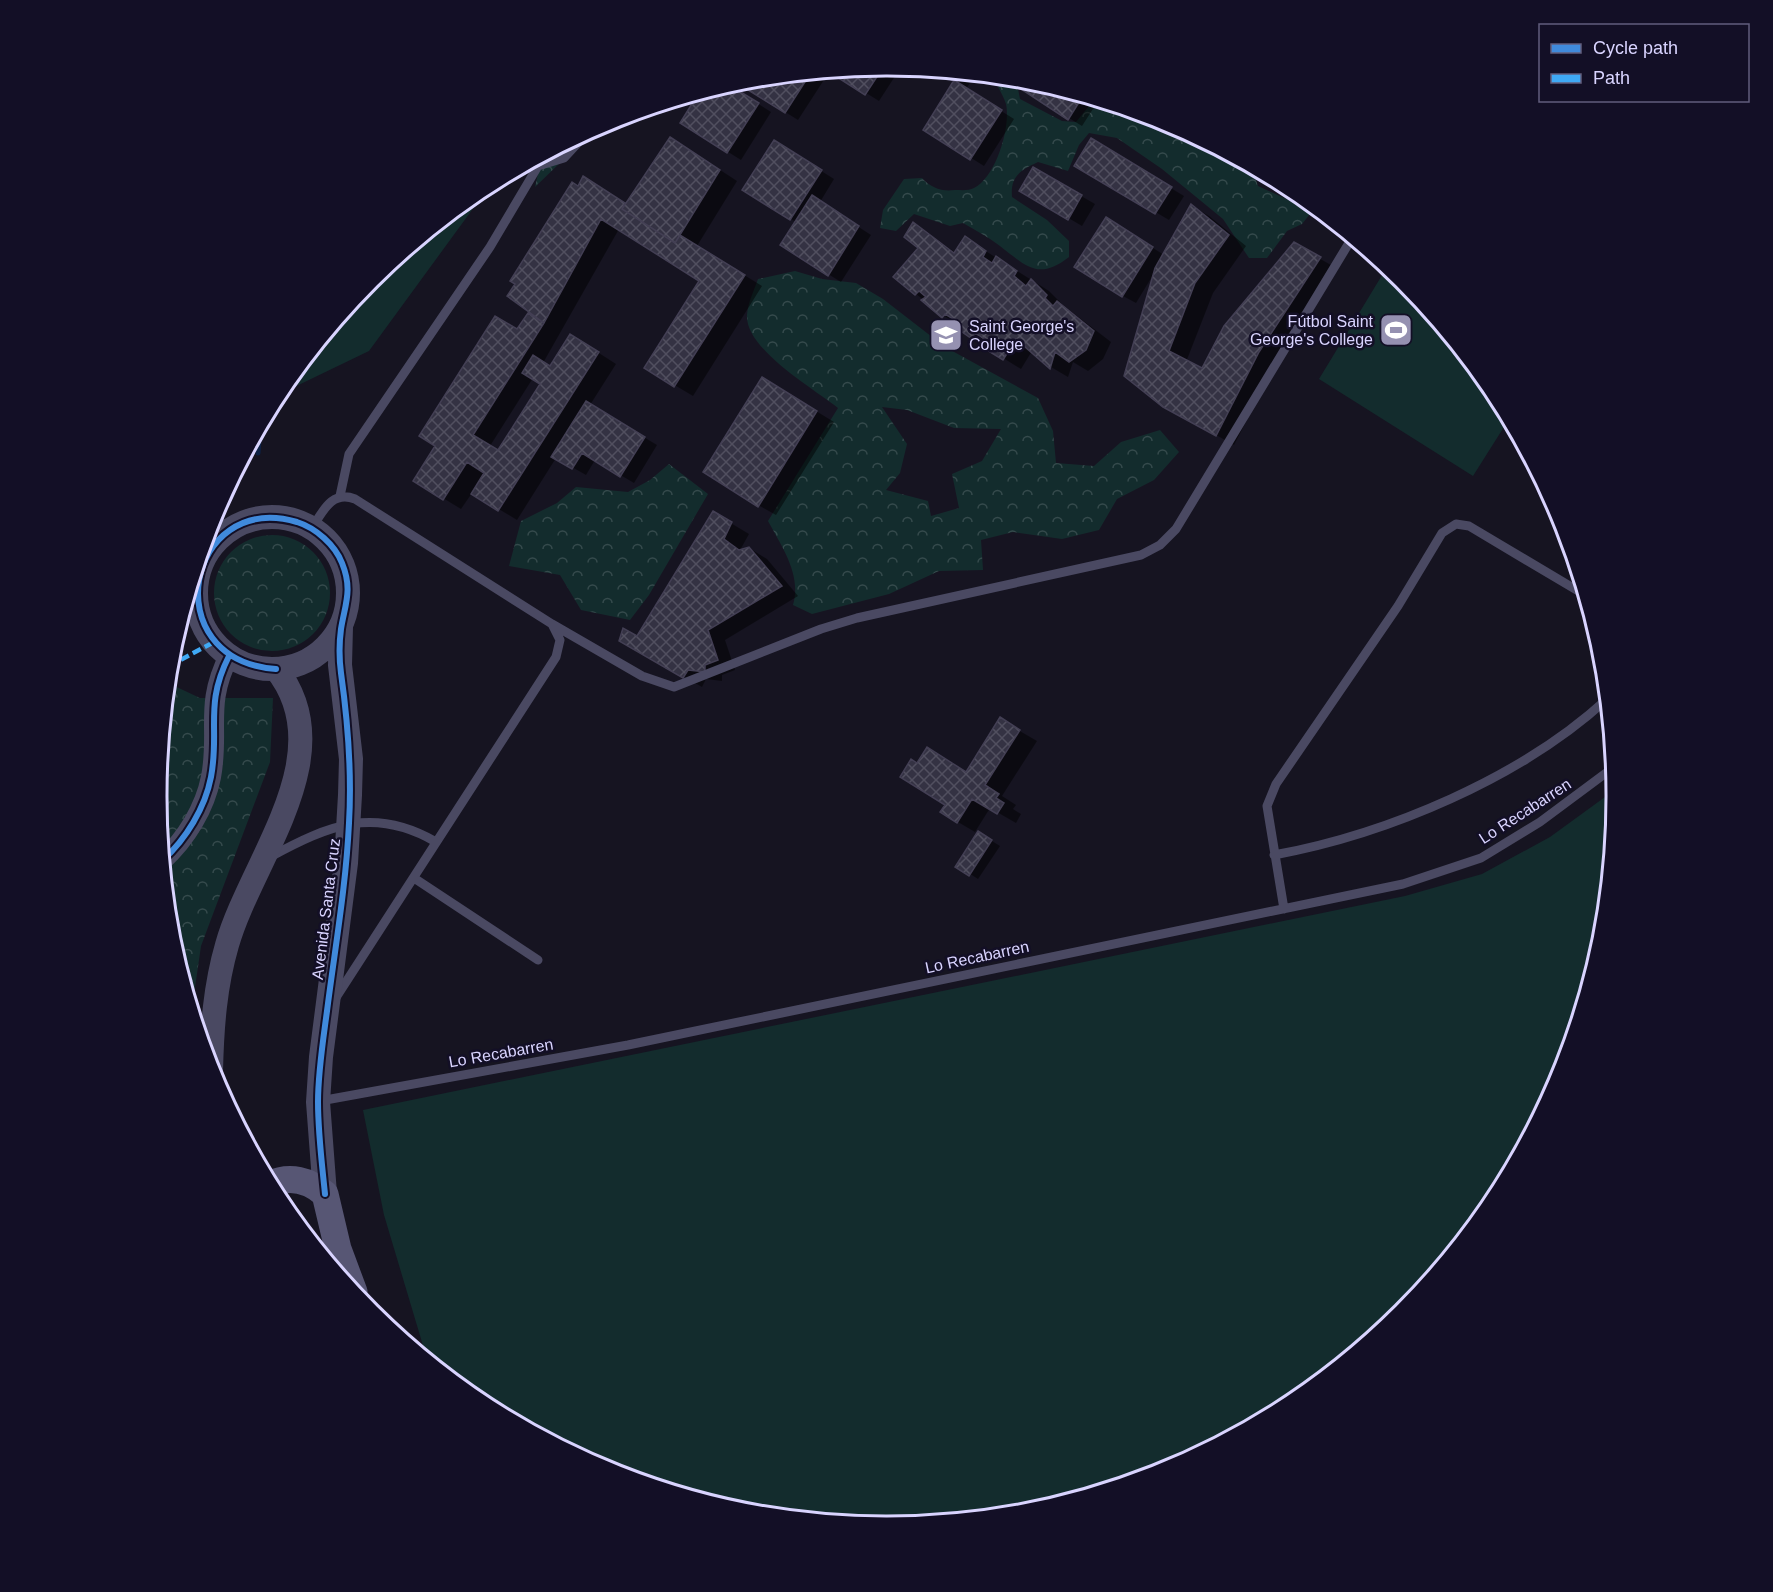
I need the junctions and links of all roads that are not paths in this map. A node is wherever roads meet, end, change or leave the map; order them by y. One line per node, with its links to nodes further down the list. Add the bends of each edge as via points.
1 (572, 149): 2 (lane, via 564,158)
2 (551, 160)
3 (534, 169): 5 (lane, via 490,247 349,454)
4 (1348, 244): 10 (lane, via 1176,529 1160,545 1141,555 857,618 674,687 642,676)
5 (340, 496): 6 (lane, via 326,506); 10 (lane, via 355,499)
6 (312, 528): 7 (street, via 283,518 262,518 243,523); 11 (street, via 342,561 348,605)
7 (212, 548)
8 (1575, 589): 19 (lane, via 1468,526 1456,524 1442,533 1398,606 1276,784 1267,806)
9 (197, 593): 12 (street, via 200,615 214,642)
10 (552, 624): 17 (lane, via 560,640 556,657)
11 (341, 627): 13 (street, via 307,661); 16 (street, Avenida Santa Cruz, via 340,665 351,759)
12 (229, 656): 13 (street, via 243,663); 18 (street, via 214,696 211,776 204,803)
13 (276, 669): 20 (street, via 296,704 299,754 287,804)
14 (1600, 705): 19 (lane, via 1532,756 1471,788 1380,829)
15 (1605, 774): 22 (lane, Lo Recabarren, via 1540,822 1481,858 1403,884)
16 (349, 823): 17 (lane, Avenida Santa Cruz, via 388,822); 20 (lane, Avenida Santa Cruz, via 313,834); 24 (street, Avenida Santa Cruz)
17 (436, 842): 21 (lane)
18 (170, 853)
19 (1274, 855): 22 (lane)
20 (260, 862): 25 (street, via 225,953 213,1008)
21 (414, 878): 23 (lane); 24 (lane)
22 (1284, 909): 26 (lane, Lo Recabarren, via 628,1046)
23 (538, 960)
24 (327, 1012): 26 (street, Avenida Santa Cruz)
25 (212, 1045)
26 (318, 1101): 28 (street, Avenida Santa Cruz)
27 (279, 1181): 28 (main road, via 295,1179 312,1184)
28 (325, 1194): 29 (main road, Avenida Santa Cruz)
29 (346, 1270)

